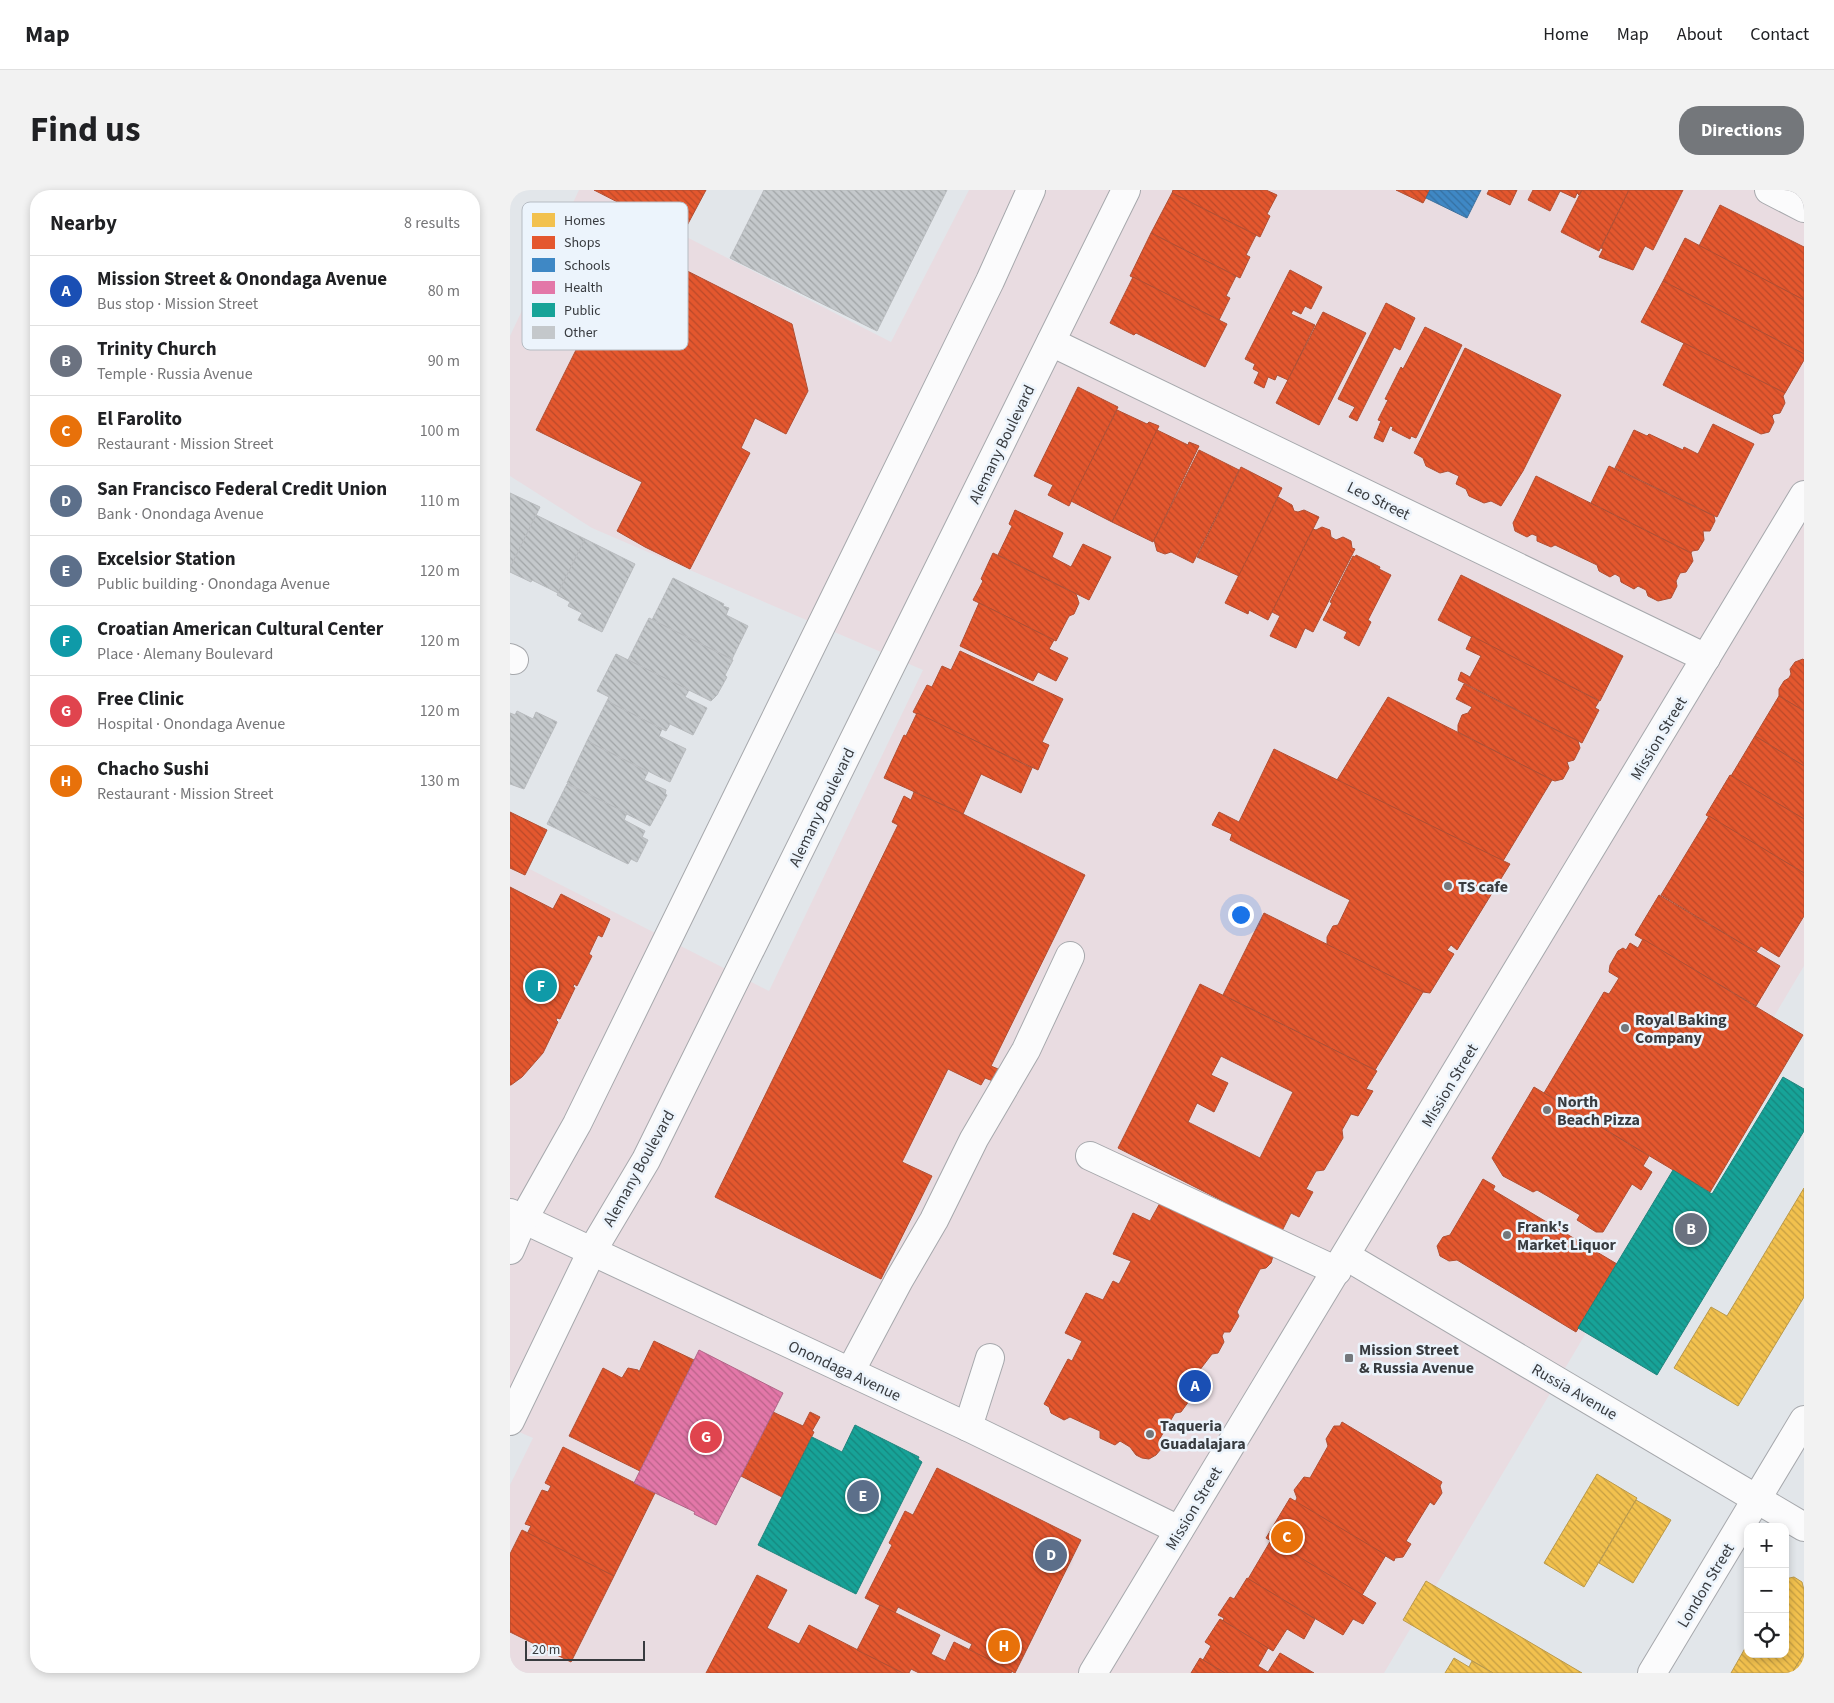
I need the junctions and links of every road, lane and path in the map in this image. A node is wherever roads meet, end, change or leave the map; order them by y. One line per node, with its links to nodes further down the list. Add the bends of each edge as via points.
1 (1031, 190): 10 (main road, via 990,281 577,1124)
2 (1126, 190): 5 (main road, Alemany Boulevard)
3 (1769, 190): 4 (main road)
4 (1804, 208)
5 (1051, 342): 7 (main road, Leo Street); 12 (main road, Alemany Boulevard, via 646,1160)
6 (1804, 495): 7 (main road, Mission Street)
7 (1706, 658): 13 (main road, Mission Street)
8 (1070, 956): 15 (main road, via 1026,1050 974,1139 934,1220)
9 (1090, 1156): 13 (main road, Russia Avenue)
10 (517, 1216): 11 (main road); 12 (main road, Onondaga Avenue)
11 (510, 1250)
12 (592, 1251): 15 (main road, Onondaga Avenue); 17 (main road, Alemany Boulevard)
13 (1342, 1263): 19 (main road, Russia Avenue); 21 (main road, Mission Street)
14 (990, 1358): 18 (main road)
15 (850, 1372): 18 (main road, Onondaga Avenue)
16 (1804, 1420): 19 (main road, London Street)
17 (510, 1421)
18 (968, 1427): 21 (main road, Onondaga Avenue)
19 (1756, 1498): 20 (main road, Russia Avenue); 23 (main road, London Street)
20 (1804, 1527)
21 (1179, 1530): 22 (main road, Mission Street)
22 (1093, 1673)
23 (1652, 1673)

